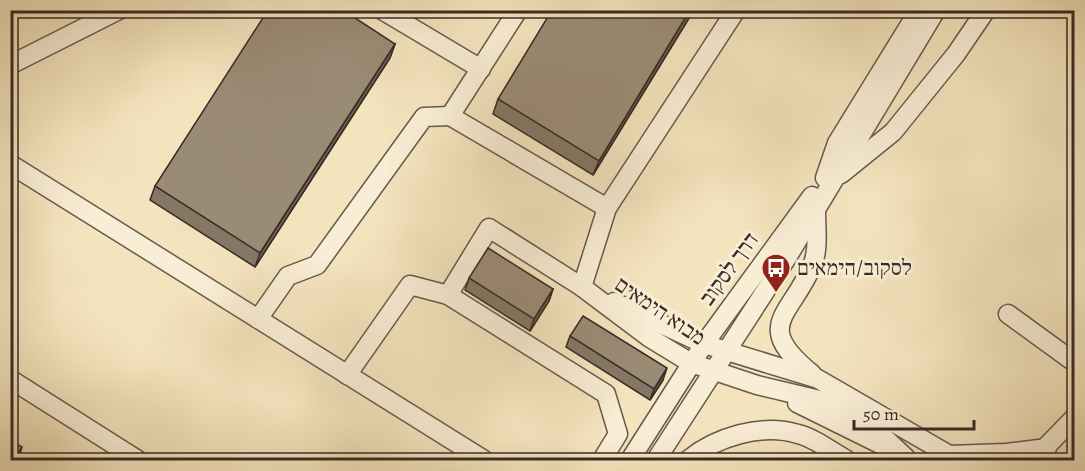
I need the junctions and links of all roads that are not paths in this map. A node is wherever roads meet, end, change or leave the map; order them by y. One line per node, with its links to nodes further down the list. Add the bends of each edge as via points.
1 (119, 10): 8 (street)
2 (382, 10): 9 (street)
3 (518, 10): 9 (street)
4 (736, 10): 13 (street)
5 (919, 10): 12 (street, via 837,143)
6 (936, 10): 12 (street, דרך לסקוב)
7 (986, 10): 12 (street, via 893,132)
8 (10, 65)
9 (481, 69): 10 (street)
10 (450, 116): 13 (street); 18 (street, via 424,117 317,266 288,276)
11 (10, 164): 18 (street)
12 (829, 179): 14 (street, דרך לסקוב); 19 (street, דרך לסקוב)
13 (607, 208): 15 (street)
14 (816, 209): 20 (street, דרך לסקוב); 26 (street, via 814,260 780,322 783,346)
15 (582, 287): 16 (street, מבוא הימאים, via 489,228); 19 (street, מבוא הימאים); 22 (street, מבוא הימאים, via 631,325)
16 (448, 295): 24 (street, via 410,285); 33 (street, via 606,394 618,434)
17 (1008, 314): 21 (street)
18 (258, 319): 24 (street)
19 (704, 344): 20 (street, מבוא הימאים); 22 (street, דרך לסקוב)
20 (726, 351): 23 (street, דרך לסקוב); 26 (street, מבוא הימאים)
21 (1074, 362)
22 (691, 363): 23 (street, מבוא הימאים); 34 (street, דרך לסקוב)
23 (713, 371): 30 (street, מבוא הימאים, via 824,401 872,426); 35 (street, דרך לסקוב)
24 (347, 375): 32 (street)
25 (10, 380): 31 (street)
26 (818, 380): 29 (street)
27 (1074, 418): 28 (street)
28 (1045, 454): 29 (street); 38 (street)
29 (953, 458)
30 (908, 459)
31 (138, 460)
32 (484, 460)
33 (602, 460)
34 (630, 460)
35 (656, 460)
36 (688, 460): 37 (street, via 714,443 746,432 771,430 799,434)
37 (847, 460)
38 (1032, 460)

